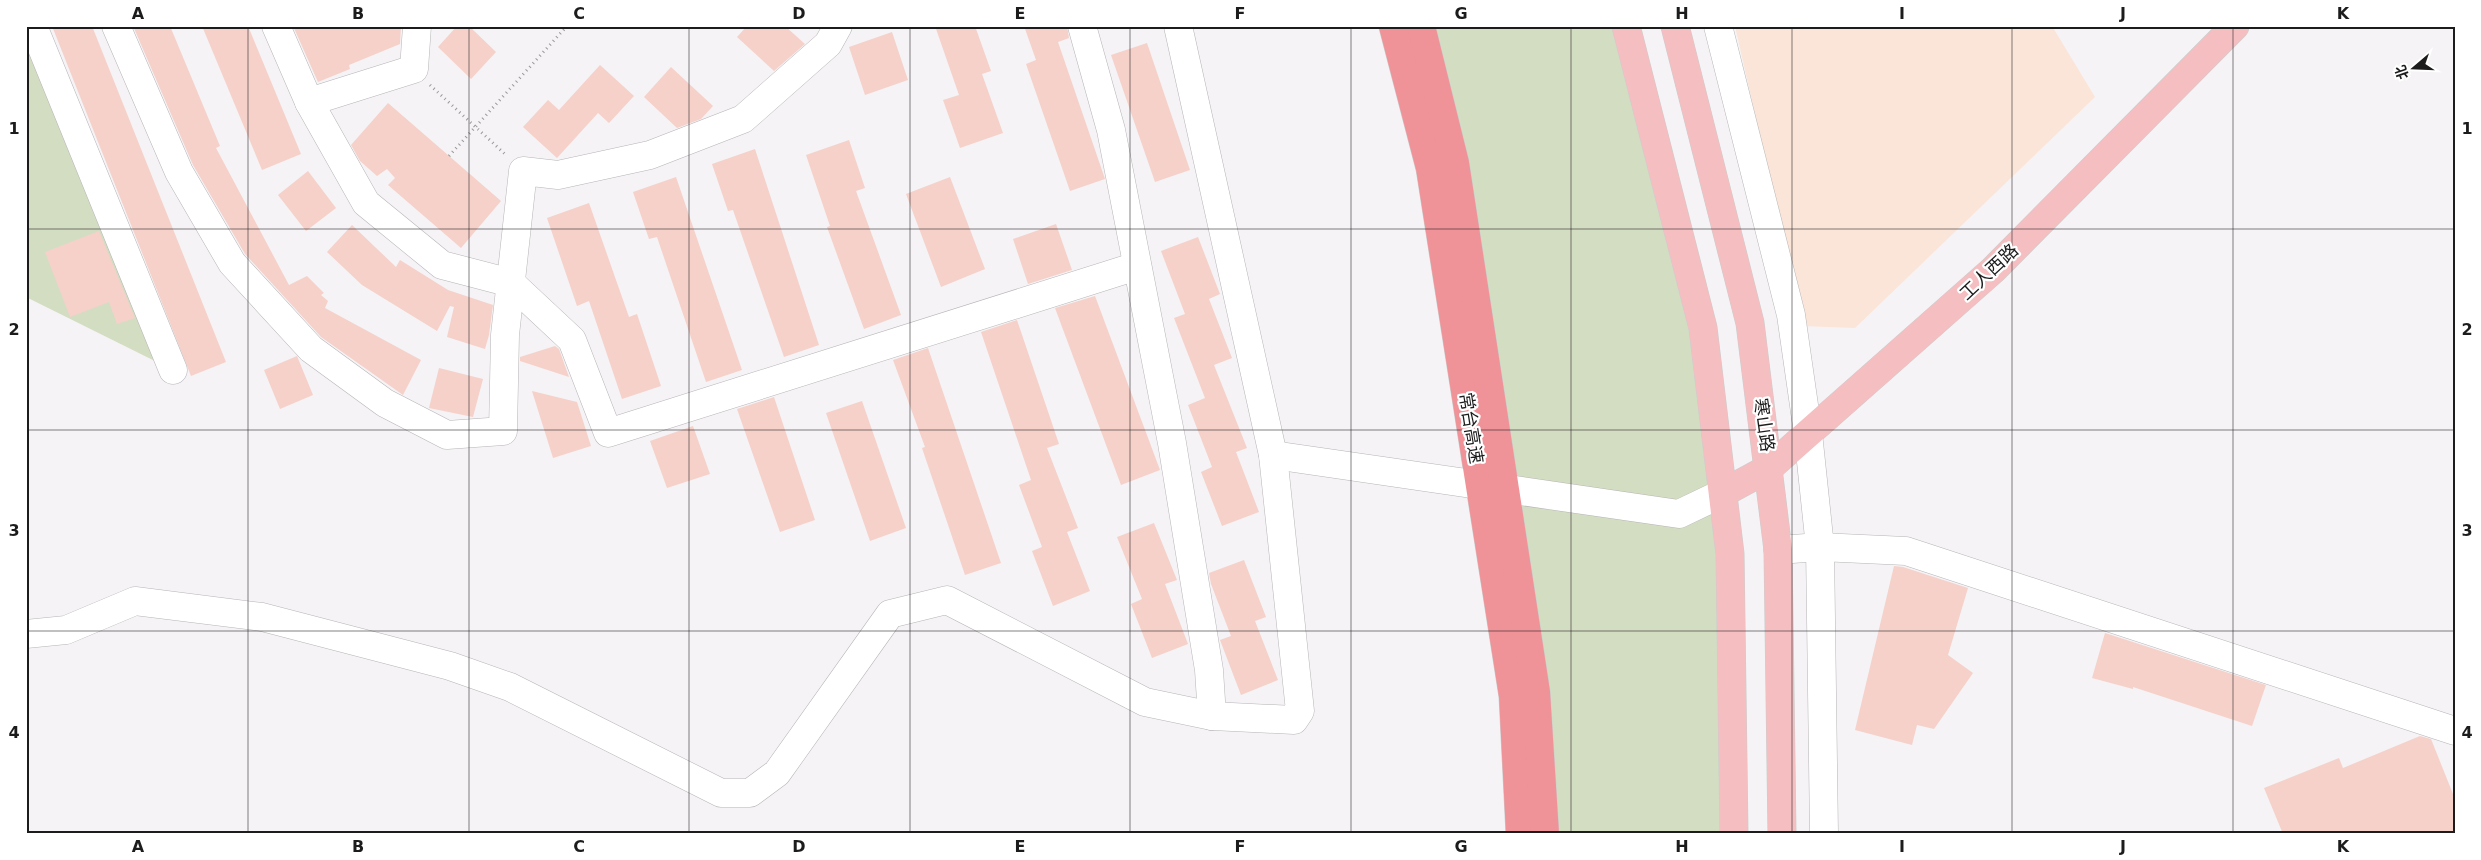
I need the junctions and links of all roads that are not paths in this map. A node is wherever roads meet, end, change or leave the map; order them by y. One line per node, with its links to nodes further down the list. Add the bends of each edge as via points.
1 (33, 26): 17 (street)
2 (116, 26): 16 (street, via 179,172 232,263 311,349 384,403 447,435 503,431 505,335)
3 (276, 26): 14 (street)
4 (417, 26): 14 (street, via 414,70)
5 (838, 26): 16 (street, via 828,44 743,119 650,155 558,174 523,171)
6 (1082, 26): 15 (street, via 1111,130)
7 (1178, 26): 19 (street)
8 (1393, 26): 27 (highway, 常台高速, via 1430,168 1507,657 1513,696)
9 (1421, 26): 28 (highway, 常台高速, via 1454,163 1536,692)
10 (1626, 26): 21 (main road, via 1702,328)
11 (1675, 26): 20 (main road, 寒山路, via 1750,323)
12 (1718, 26): 18 (street, via 1791,315)
13 (2235, 26): 18 (main road, 工人西路, via 1993,270)
14 (309, 102): 16 (street, via 366,203 442,264)
15 (1137, 266): 16 (street, via 608,433 572,340); 25 (street, via 1172,443 1209,670)
16 (511, 283)
17 (173, 370)
18 (1808, 433): 20 (main road, 工人西路); 22 (street)
19 (1272, 455): 21 (street, via 1679,514); 25 (street, via 1300,711 1294,720)
20 (1769, 468): 21 (main road, 工人西路); 23 (main road, 寒山路)
21 (1723, 494): 29 (main road, via 1730,554)
22 (1820, 547): 23 (street); 26 (street, via 1906,551); 31 (street)
23 (1778, 550): 30 (main road, 寒山路)
24 (26, 634): 25 (street, via 66,630 135,601 262,617 450,666 510,688 721,793 750,792 777,773 890,614 947,600 1145,702)
25 (1212, 716)
26 (2455, 731)
27 (1520, 834)
28 (1545, 834)
29 (1734, 834)
30 (1782, 834)
31 (1824, 834)

